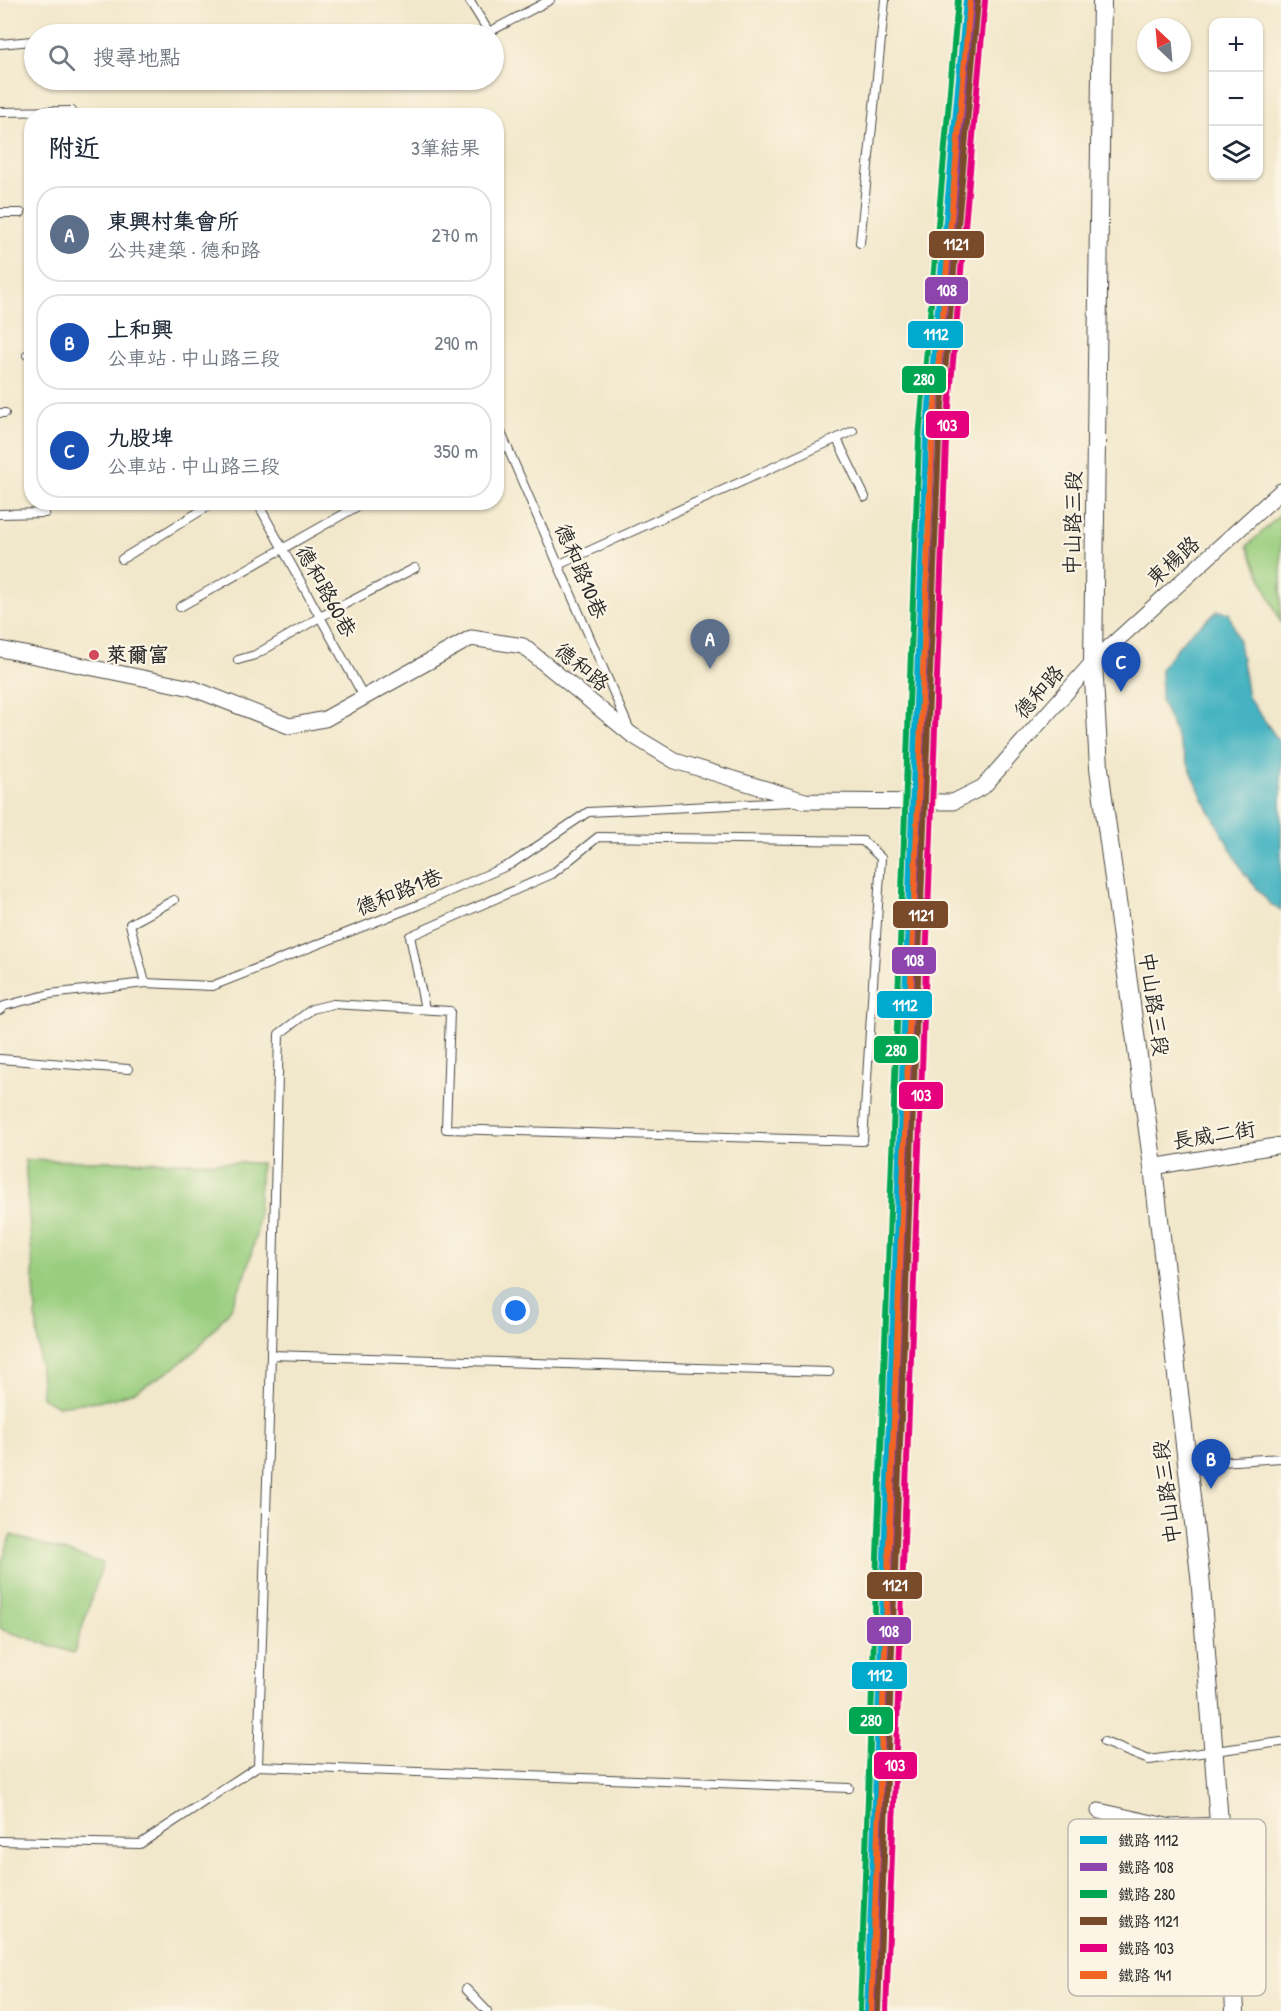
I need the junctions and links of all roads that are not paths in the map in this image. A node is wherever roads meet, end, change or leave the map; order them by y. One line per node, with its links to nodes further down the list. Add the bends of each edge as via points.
1 (469, 0): 5 (lane)
2 (550, 0): 6 (lane)
3 (885, 0): 13 (lane)
4 (1102, 0): 32 (street, 中山路三段)
5 (484, 24)
6 (504, 24)
7 (24, 42): 8 (lane)
8 (0, 44)
9 (0, 112): 10 (lane)
10 (24, 112)
11 (0, 213): 12 (lane)
12 (21, 213)
13 (860, 243)
14 (854, 431): 15 (lane)
15 (837, 439): 18 (lane); 26 (lane)
16 (504, 440): 26 (lane, 德和路10巷)
17 (1281, 490): 32 (street, 東楊路)
18 (866, 497)
19 (202, 510): 25 (lane)
20 (261, 510): 24 (lane, 德和路60巷)
21 (351, 510): 24 (lane)
22 (45, 513): 23 (lane)
23 (0, 514)
24 (283, 550): 28 (lane); 29 (lane, 德和路60巷)
25 (122, 559)
26 (558, 565): 34 (lane, 德和路10巷)
27 (415, 568): 29 (lane)
28 (180, 607)
29 (320, 618): 31 (lane, via 255,655); 33 (lane, 德和路60巷)
30 (0, 649): 33 (street, 德和路, via 192,688 289,726 325,719)
31 (238, 660)
32 (1093, 662): 35 (street, 德和路, via 983,787 953,802); 43 (street, 中山路三段, via 1099,768)
33 (364, 697): 34 (street, 德和路, via 471,638 523,646)
34 (632, 735): 35 (street, 德和路, via 675,761)
35 (805, 801): 37 (lane, 德和路1巷, via 588,812 511,864 212,986)
36 (174, 900): 37 (lane, via 129,924)
37 (145, 983): 39 (lane, 德和路1巷, via 50,994)
38 (425, 1009): 38 (lane, via 450,1011 446,1128 863,1141 881,858 863,841 598,837 552,874 410,936); 44 (lane, via 333,1004 312,1009 279,1034)
39 (0, 1010)
40 (0, 1059): 41 (lane)
41 (128, 1069)
42 (1281, 1145): 43 (street, 長威二街)
43 (1153, 1167): 47 (street, 中山路三段)
44 (271, 1355): 45 (lane); 51 (lane)
45 (829, 1372)
46 (1281, 1458): 47 (lane)
47 (1186, 1464): 50 (street, 中山路三段, via 1200,1575)
48 (1104, 1742): 50 (lane, via 1149,1760)
49 (1281, 1742): 50 (lane)
50 (1214, 1751): 55 (street, 中山路三段)
51 (258, 1767): 52 (lane); 56 (lane, via 140,1844)
52 (849, 1788)
53 (1099, 1811): 54 (street)
54 (1135, 1819)
55 (1220, 1819)
56 (0, 1841)
57 (466, 1989): 59 (lane)
58 (1234, 1996): 60 (street, 中山路三段)
59 (487, 2011)
60 (1235, 2011)

